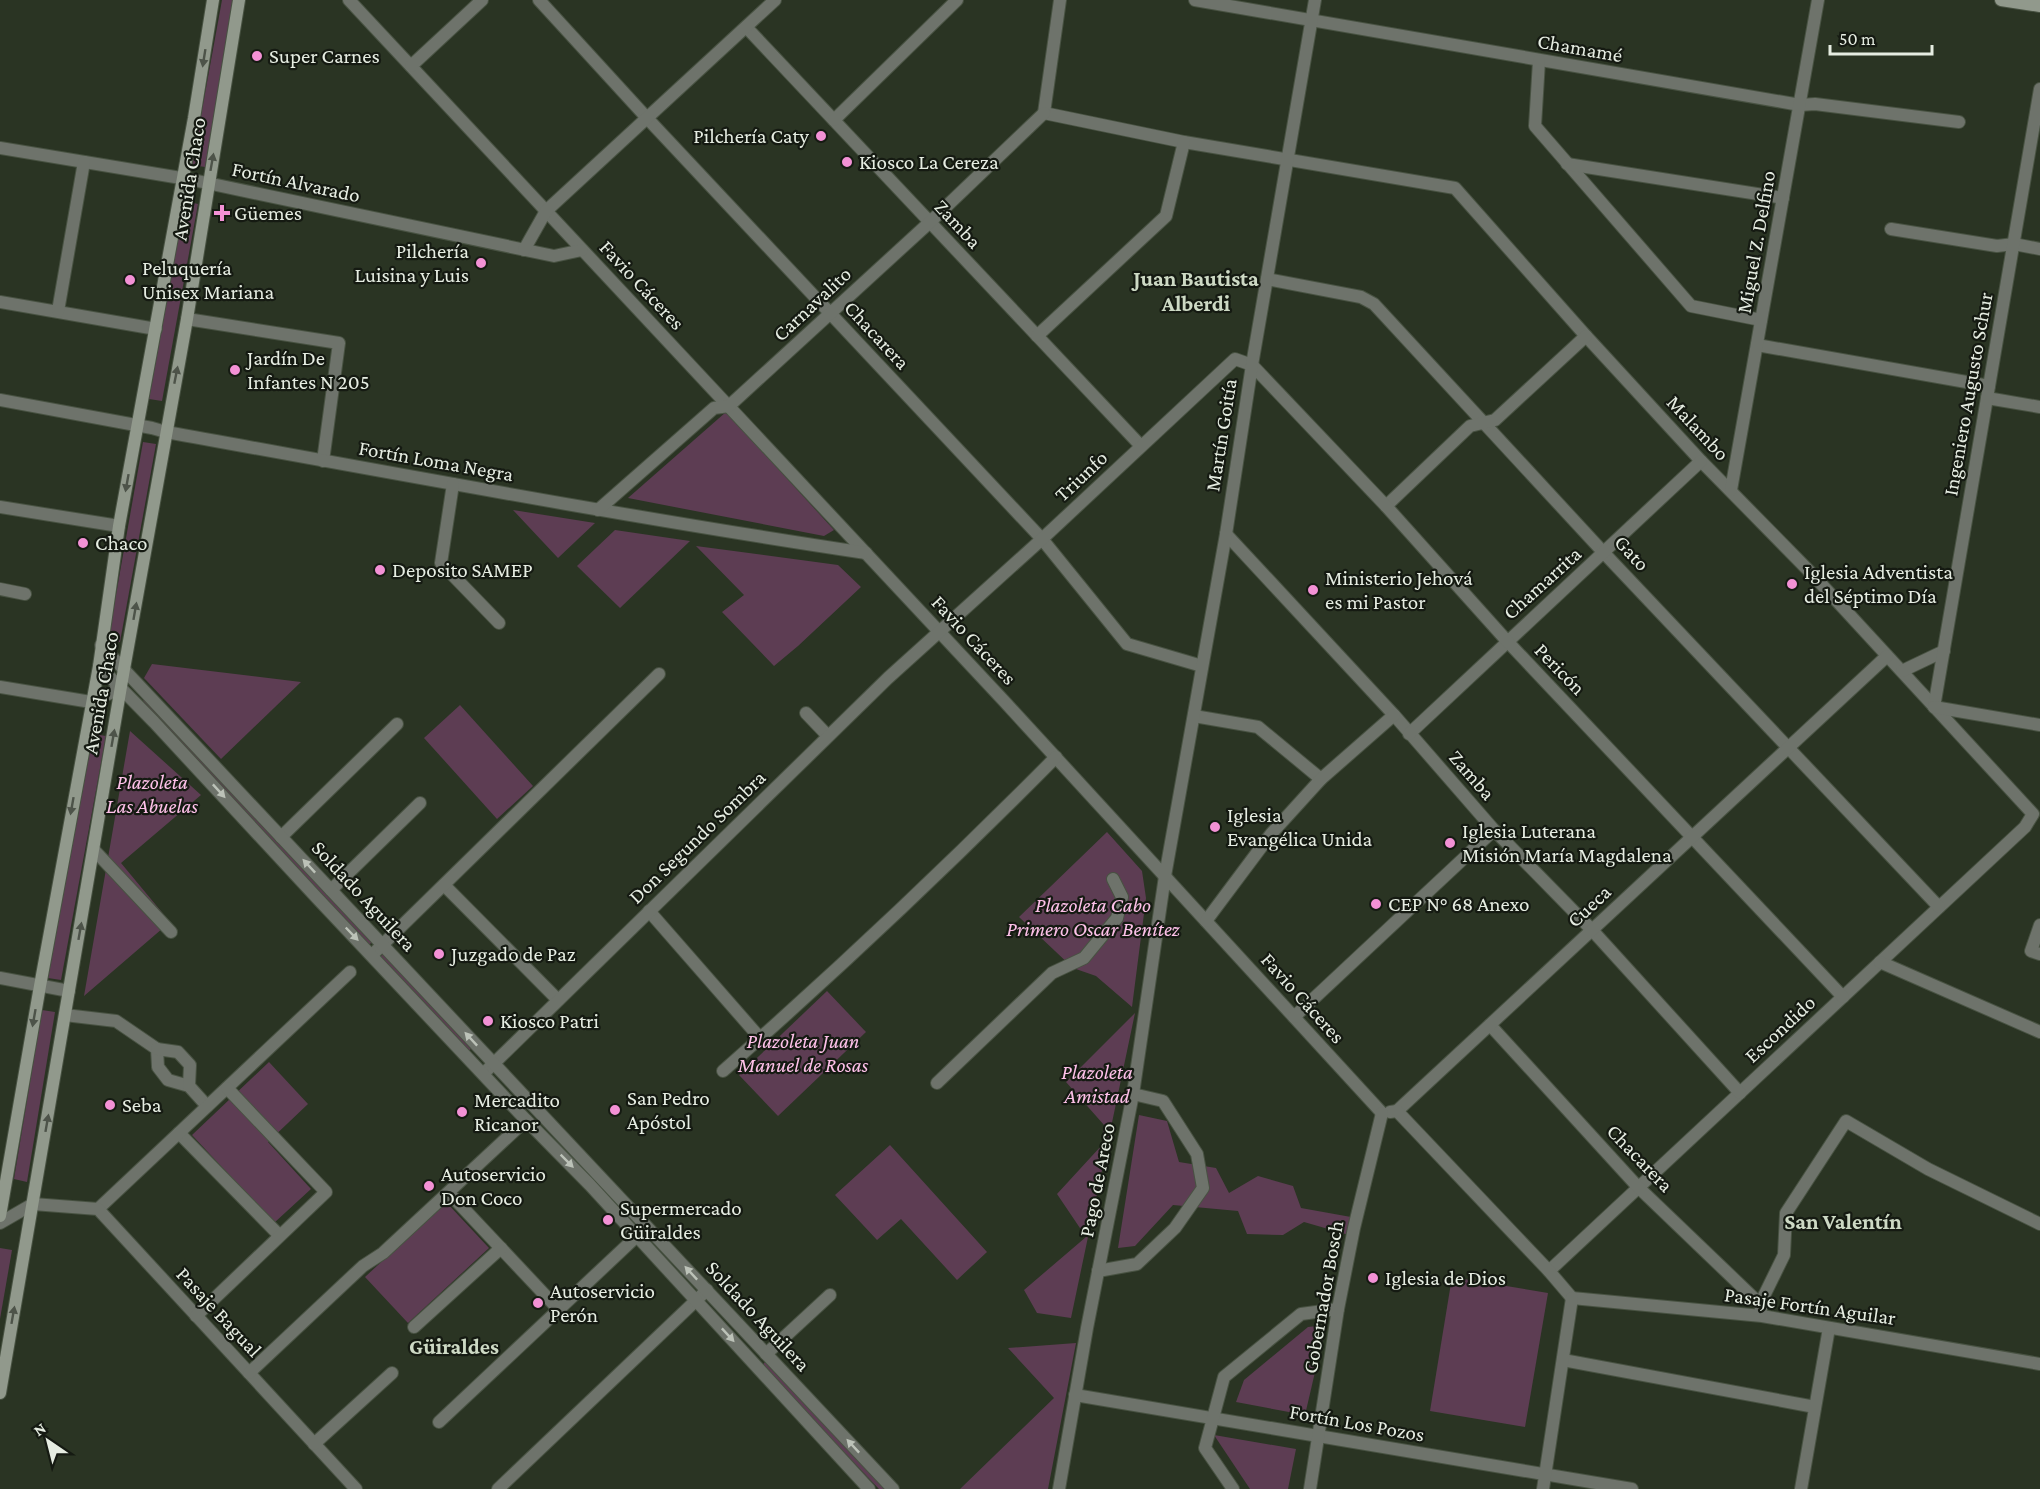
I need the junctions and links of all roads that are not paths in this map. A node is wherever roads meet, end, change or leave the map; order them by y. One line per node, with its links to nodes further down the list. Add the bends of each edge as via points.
1 (213, 0): 29 (main road, Avenida Chaco, one-way to 29)
2 (239, 0): 30 (main road, Avenida Chaco, one-way to 2)
3 (349, 0): 17 (street, Favio Cáceres)
4 (482, 0): 17 (street)
5 (539, 0): 21 (street, Chacarera)
6 (775, 0): 15 (street)
7 (957, 0): 22 (street)
8 (1060, 0): 20 (street)
9 (1195, 0): 14 (street, Chamamé)
10 (1315, 0): 14 (street, Martín Goitía)
11 (1818, 0): 19 (street, Miguel Z. Delfino)
12 (2001, 0): 13 (main road)
13 (2040, 6)
14 (1312, 19): 16 (street, Chamamé); 26 (street, Martín Goitía)
15 (747, 28): 21 (street); 22 (street, Zamba)
16 (1539, 61): 19 (street, Chamamé); 28 (street, via 1536,126)
17 (411, 66): 32 (street, Favio Cáceres)
18 (2040, 88): 35 (street, Ingeniero Augusto Schur)
19 (1800, 105): 23 (street, Chamamé); 31 (street, Miguel Z. Delfino)
20 (1044, 113): 24 (street, Malambo); 33 (street, Carnavalito)
21 (647, 118): 32 (street); 42 (street, Chacarera)
22 (834, 120): 33 (street, Zamba)
23 (1959, 122)
24 (1184, 142): 26 (street, Malambo); 46 (street, via 1166,216)
25 (0, 148): 27 (street, Fortín Alvarado)
26 (1287, 161): 39 (street, Martín Goitía); 47 (street, Malambo, via 1455,188)
27 (84, 162): 29 (street, Fortín Alvarado); 41 (street)
28 (1567, 164): 31 (street); 44 (street, via 1691,306)
29 (183, 178): 30 (street, Fortín Alvarado); 45 (main road, Avenida Chaco)
30 (208, 184): 37 (street, Fortín Alvarado); 43 (main road, Avenida Chaco)
31 (1783, 198): 44 (street, Miguel Z. Delfino)
32 (546, 211): 37 (street); 38 (street, Favio Cáceres)
33 (930, 222): 42 (street, Carnavalito); 46 (street, Zamba)
34 (1891, 230): 35 (street, via 1997,246)
35 (2013, 244): 36 (street); 50 (street, Ingeniero Augusto Schur)
36 (2040, 249)
37 (524, 250): 38 (street, Fortín Alvarado, via 554,256)
38 (582, 250): 52 (street, Favio Cáceres)
39 (1267, 279): 49 (street, Martín Goitía); 54 (street, Gato, via 1361,297 1374,304)
40 (0, 302): 41 (street)
41 (58, 311): 45 (street)
42 (830, 314): 52 (street, Carnavalito); 67 (street, Chacarera)
43 (187, 319): 56 (main road, Avenida Chaco, one-way to 43); 58 (street, via 339,343)
44 (1761, 320): 48 (street, Miguel Z. Delfino)
45 (156, 329): 55 (main road, Avenida Chaco)
46 (1037, 336): 57 (street, Zamba)
47 (1586, 336): 54 (street, via 1495,420); 59 (street, Malambo)
48 (1757, 345): 50 (street); 61 (street, Miguel Z. Delfino)
49 (1252, 365): 57 (street, Triunfo, via 1235,359); 62 (street, Pericón); 66 (street, Martín Goitía)
50 (1988, 392): 53 (street); 76 (street, Ingeniero Augusto Schur)
51 (0, 400): 55 (street, Fortín Loma Negra)
52 (729, 406): 64 (street, Carnavalito, via 714,408); 68 (street, Favio Cáceres)
53 (2040, 406)
54 (1484, 422): 62 (street, via 1470,426); 69 (street, Gato)
55 (138, 425): 56 (street, Fortín Loma Negra); 65 (main road, Avenida Chaco, one-way to 65)
56 (166, 432): 58 (street, Fortín Loma Negra); 80 (main road, Avenida Chaco, one-way to 56)
57 (1141, 446): 67 (street, Triunfo)
58 (323, 460): 60 (street, Fortín Loma Negra)
59 (1701, 461): 61 (street, Malambo); 69 (street, Chamarrita)
60 (453, 484): 64 (street, Fortín Loma Negra); 72 (street, via 441,563)
61 (1731, 490): 77 (street, Malambo)
62 (1386, 506): 74 (street, Pericón)
63 (0, 507): 65 (street)
64 (598, 510): 68 (street, Fortín Loma Negra)
65 (119, 526): 75 (main road, Avenida Chaco)
66 (1226, 534): 79 (street, Martín Goitía); 89 (street, Zamba)
67 (1042, 539): 73 (street, Triunfo); 79 (street, Chacarera, via 1126,644)
68 (866, 553): 73 (street, Favio Cáceres)
69 (1604, 553): 74 (street, Chamarrita); 94 (street, Gato)
70 (0, 589): 71 (street)
71 (25, 594)
72 (499, 623)
73 (940, 632): 93 (street, Don Segundo Sombra); 95 (street, Favio Cáceres)
74 (1507, 641): 92 (street, Chamarrita); 100 (street, Pericón)
75 (102, 645): 78 (main road, Avenida Chaco); 80 (street, Soldado Aguilera)
76 (1944, 651): 81 (street); 86 (street, Ingeniero Augusto Schur)
77 (1887, 656): 81 (street, Malambo); 94 (street, Cueca)
78 (99, 666): 84 (street, Soldado Aguilera); 85 (main road, Avenida Chaco)
79 (1202, 666): 88 (street, Martín Goitía)
80 (124, 669): 84 (main road, Avenida Chaco); 101 (street, Soldado Aguilera)
81 (1902, 671): 86 (street, Malambo)
82 (659, 674): 105 (street)
83 (0, 687): 85 (street)
84 (121, 688): 85 (street); 102 (main road, Avenida Chaco, one-way to 84); 115 (street, Soldado Aguilera, one-way to 115)
85 (91, 702): 119 (main road, Avenida Chaco, one-way to 119)
86 (1934, 706): 91 (street); 98 (street, Malambo)
87 (806, 713): 93 (street)
88 (1194, 716): 96 (street, via 1258,727); 103 (street, Martín Goitía)
89 (1394, 716): 92 (street, Zamba); 96 (street)
90 (397, 724): 101 (street)
91 (2040, 725)
92 (1409, 734): 99 (street, Zamba)
93 (828, 736): 108 (street, Don Segundo Sombra)
94 (1789, 746): 100 (street, Cueca); 107 (street, Gato)
95 (1056, 757): 103 (street, Favio Cáceres); 127 (street)
96 (1321, 779): 109 (street, via 1271,834)
97 (420, 802): 106 (street)
98 (2033, 814): 107 (street, Escondido, via 2025,827)
99 (1494, 830): 111 (street, Zamba); 124 (street)
100 (1693, 836): 111 (street, Cueca); 121 (street, Pericón)
101 (281, 837): 106 (street, Soldado Aguilera, one-way to 101)
102 (94, 850): 112 (street); 120 (main road, Avenida Chaco, one-way to 102)
103 (1165, 876): 109 (street, Favio Cáceres); 136 (street, Pago de Areco)
104 (1113, 879): 132 (street, via 1122,897 1117,918 1084,958 1053,973)
105 (444, 885): 113 (street); 122 (street)
106 (331, 890): 113 (street, Soldado Aguilera)
107 (1939, 907): 116 (street, Escondido)
108 (649, 911): 122 (street, Don Segundo Sombra); 127 (street)
109 (1206, 921): 124 (street, Favio Cáceres)
110 (2040, 925): 114 (street)
111 (1592, 930): 125 (street, Cueca); 135 (street, Zamba)
112 (171, 932)
113 (383, 945): 115 (street); 129 (street, Soldado Aguilera, one-way to 113)
114 (2035, 953)
115 (372, 955): 131 (street, Soldado Aguilera)
116 (1880, 963): 121 (street, Escondido); 126 (street)
117 (350, 972): 134 (street)
118 (0, 978): 119 (street)
119 (40, 986): 120 (street); 147 (main road, Avenida Chaco, one-way to 147)
120 (69, 991): 123 (main road, Avenida Chaco)
121 (1843, 997): 135 (street, Escondido)
122 (558, 1000): 129 (street, Don Segundo Sombra)
123 (65, 1015): 128 (street, via 116,1021); 145 (main road, Avenida Chaco, one-way to 123)
124 (1294, 1017): 139 (street, Favio Cáceres)
125 (1490, 1025): 138 (street, Cueca); 142 (street, Chacarera)
126 (2040, 1032)
127 (760, 1038): 130 (street)
128 (157, 1048): 133 (street, via 158,1067 168,1080); 133 (street, via 178,1052 190,1065)
129 (493, 1063): 131 (street, Don Segundo Sombra); 143 (street, Soldado Aguilera)
130 (723, 1071)
131 (483, 1073): 140 (street, Soldado Aguilera)
132 (937, 1083)
133 (189, 1086): 137 (street)
134 (226, 1088): 137 (street); 150 (street, via 326,1192)
135 (1740, 1093): 142 (street, Escondido)
136 (1133, 1094): 153 (street, Pago de Areco); 153 (street, via 1163,1101 1197,1155 1203,1188 1175,1228 1137,1264)
137 (207, 1106): 141 (street)
138 (1397, 1111): 139 (street); 154 (street)
139 (1382, 1113): 159 (street, Gobernador Bosch)
140 (526, 1120): 143 (street, Soldado Aguilera, one-way to 143); 144 (street)
141 (179, 1132): 146 (street); 150 (street)
142 (1638, 1187): 154 (street, Escondido); 161 (street, Chacarera)
143 (604, 1190): 151 (street, Soldado Aguilera); 155 (street, Soldado Aguilera, one-way to 143)
144 (449, 1193): 152 (street); 168 (street, via 383,1253 363,1266)
145 (33, 1204): 146 (street); 148 (street); 170 (main road, Avenida Chaco, one-way to 145)
146 (98, 1209): 162 (street, Pasaje Bagual)
147 (0, 1216)
148 (0, 1223)
149 (2040, 1224): 161 (street, via 1928,1169 1846,1121 1786,1213 1784,1255)
150 (279, 1235): 162 (street)
151 (638, 1235): 158 (street, Soldado Aguilera); 160 (street)
152 (501, 1248): 160 (street); 163 (street)
153 (1098, 1271): 171 (street, Pago de Areco)
154 (1549, 1271): 157 (street)
155 (707, 1290): 158 (street); 165 (street, Soldado Aguilera)
156 (830, 1295): 165 (street)
157 (1572, 1298): 161 (street, Pasaje Fortín Aguilar); 166 (street)
158 (697, 1301): 180 (street); 181 (street, Soldado Aguilera, one-way to 181)
159 (1338, 1309): 173 (street, via 1301,1314 1224,1377); 175 (street, Gobernador Bosch)
160 (559, 1310): 174 (street)
161 (1761, 1310): 164 (street, Pasaje Fortín Aguilar)
162 (196, 1316): 168 (street, Pasaje Bagual)
163 (414, 1327)
164 (1829, 1328): 167 (street, Pasaje Fortín Aguilar); 172 (street)
165 (766, 1354): 182 (street, Soldado Aguilera, one-way to 165)
166 (1563, 1360): 172 (street); 177 (street)
167 (2040, 1364)
168 (249, 1373): 176 (street, Pasaje Bagual)
169 (392, 1373): 176 (street)
170 (0, 1393)
171 (1075, 1395): 173 (street, Fortín Los Pozos); 178 (street, Pago de Areco)
172 (1815, 1407): 187 (street)
173 (1211, 1418): 175 (street, Fortín Los Pozos); 183 (street, via 1205,1448)
174 (439, 1422)
175 (1319, 1436): 177 (street, Fortín Los Pozos); 184 (street, Gobernador Bosch)
176 (314, 1444): 179 (street, Pasaje Bagual)
177 (1545, 1474): 185 (street); 186 (street, Fortín Los Pozos)
178 (1060, 1488)
179 (356, 1489)
180 (498, 1489)
181 (869, 1489)
182 (893, 1489)
183 (1233, 1489)
184 (1310, 1489)
185 (1543, 1489)
186 (1632, 1489)
187 (1801, 1489)

